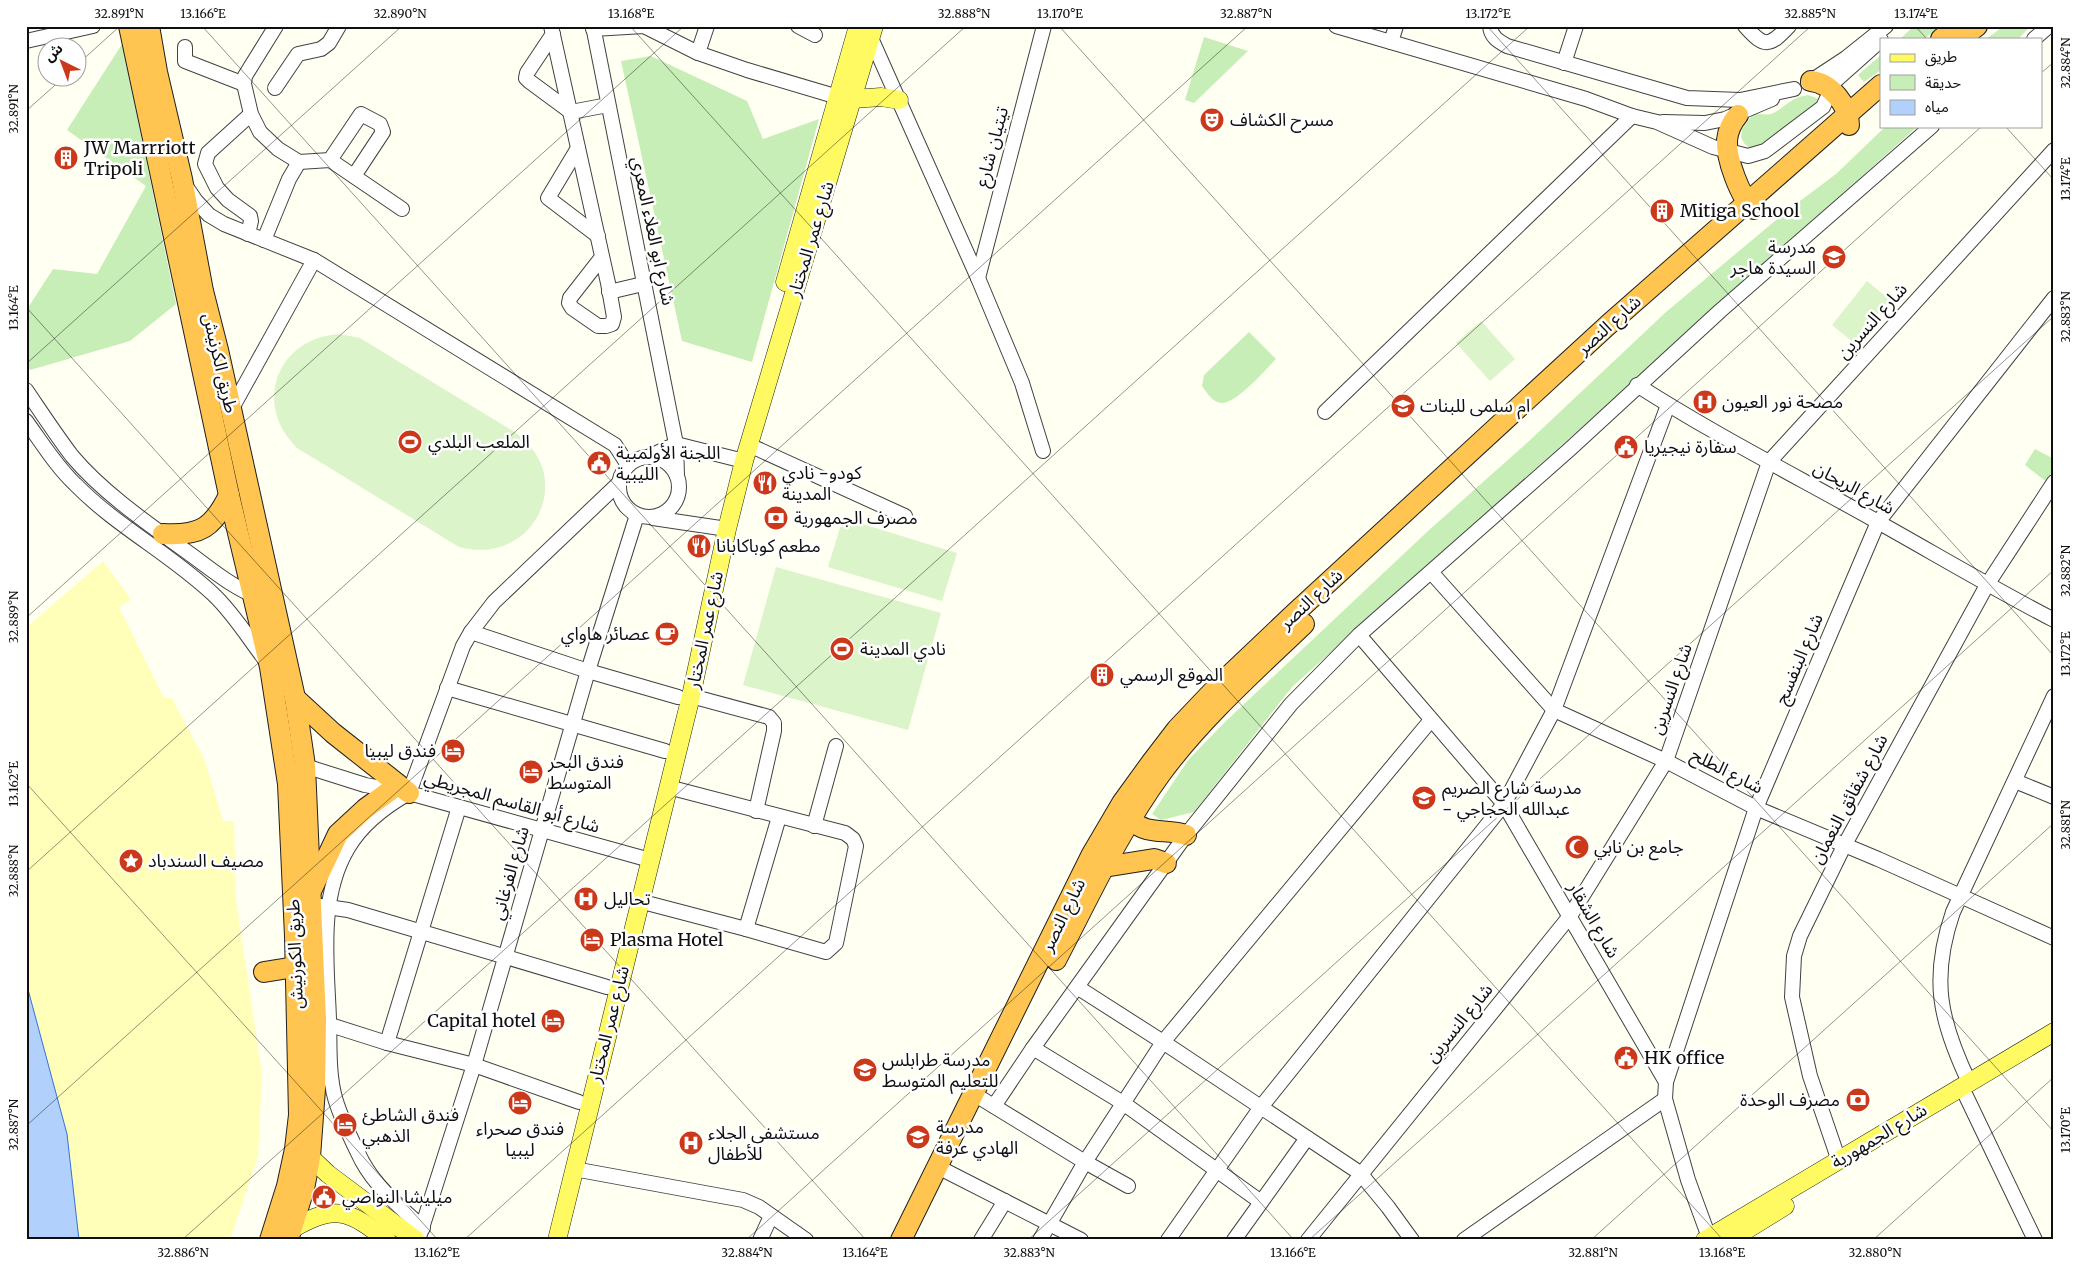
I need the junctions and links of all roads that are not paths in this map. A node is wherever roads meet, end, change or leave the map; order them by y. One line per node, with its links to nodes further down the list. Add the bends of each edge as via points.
1 (92, 26): 28 (street)
2 (129, 26): 83 (highway, طريق الكرنيش)
3 (149, 26): 56 (highway, طريق الكرنيش)
4 (276, 26): 34 (street)
5 (339, 26): 37 (street, via 329,43 298,54)
6 (707, 26): 32 (street)
7 (798, 26): 23 (street)
8 (1044, 26): 64 (street, تيتيان شارع)
9 (1336, 26): 30 (street)
10 (1396, 26): 30 (street)
11 (1490, 26): 33 (street, via 1497,41)
12 (1576, 26): 33 (street)
13 (1745, 26): 14 (street, via 1766,43 1775,41)
14 (1789, 26)
15 (1886, 26): 35 (street, via 1841,63)
16 (1897, 26): 24 (street)
17 (1958, 26): 25 (highway)
18 (1977, 26): 26 (highway)
19 (2049, 26): 27 (street)
20 (593, 28): 32 (street, via 644,26); 42 (street, شارع ابو العلاء المعري)
21 (552, 30): 43 (street); 43 (street, via 526,78)
22 (868, 30): 39 (main road, شارع عمر المختار); 40 (street)
23 (815, 35)
24 (1883, 38)
25 (1942, 38)
26 (1961, 38)
27 (2035, 38)
28 (26, 41)
29 (1880, 41): 38 (street, via 1838,78)
30 (1391, 42): 46 (street, via 1586,99)
31 (185, 47): 34 (street, via 185,61)
32 (698, 52): 39 (street)
33 (1564, 63): 35 (street, via 1686,98 1740,100)
34 (244, 84): 44 (street)
35 (1803, 85): 38 (highway, via 1822,83); 45 (street)
36 (1880, 86): 47 (highway, شارع النصر)
37 (275, 88)
38 (1831, 89): 47 (highway); 52 (street, via 1822,107 1765,151 1748,156)
39 (845, 98): 40 (main road); 76 (main road, شارع عمر المختار)
40 (899, 100): 64 (street)
41 (1880, 100): 47 (highway, شارع النصر)
42 (608, 105): 43 (street); 65 (street, شارع ابو العلاء المعري)
43 (571, 112): 50 (street)
44 (251, 114): 54 (street, via 260,132); 59 (street, via 208,153 205,164 228,200 250,216)
45 (1738, 115): 48 (street, via 1705,123); 52 (highway, via 1728,132)
46 (1632, 116): 48 (street); 72 (street)
47 (1848, 120): 57 (highway, شارع النصر)
48 (1657, 122): 52 (street)
49 (1930, 128): 68 (street)
50 (578, 148): 60 (street); 60 (street, via 548,198)
51 (2054, 150): 78 (street, شارع النسرين)
52 (1728, 152): 57 (highway, via 1740,190)
53 (330, 160): 54 (street); 55 (street); 55 (street, via 360,114 380,124 383,132)
54 (299, 162): 61 (street)
55 (354, 176): 58 (street)
56 (182, 179): 59 (street, via 209,215); 71 (highway, طريق الكرنيش, via 203,291)
57 (1750, 205): 120 (highway, شارع النصر, via 1232,693 1162,772); 150 (highway, شارع النصر, via 1608,326 1295,613 1177,729 1122,804 1092,854)
58 (402, 208)
59 (248, 234): 61 (street)
60 (598, 236): 62 (street)
61 (264, 240): 63 (street)
62 (602, 256): 66 (street); 66 (street, via 569,303 598,326 606,326 612,324 614,317)
63 (314, 260): 71 (street); 79 (street, via 615,445)
64 (978, 278): 75 (street, via 1022,384)
65 (643, 284): 66 (street); 74 (street, شارع ابو العلاء المعري)
66 (609, 292)
67 (2054, 298): 87 (street, شارع البنفسج)
68 (1637, 385): 70 (street, شارع الريحان); 91 (street)
69 (26, 390): 84 (street, via 72,456)
70 (1668, 405): 78 (street, شارع الريحان); 104 (street)
71 (231, 410): 94 (highway, طريق الكرنيش)
72 (1325, 412)
73 (26, 421): 89 (street, via 75,484)
74 (676, 444): 76 (street); 77 (street); 80 (street, شارع ابو العلاء المعري)
75 (1043, 451)
76 (743, 455): 85 (street); 88 (main road, شارع عمر المختار)
77 (648, 457): 79 (street); 80 (street, via 665,462)
78 (1769, 462): 87 (street, شارع الريحان); 109 (street, شارع النسرين)
79 (628, 465): 82 (street)
80 (677, 476): 86 (street, via 679,485 674,504 659,516)
81 (2054, 482): 92 (street, شارع شقائق النعمان)
82 (618, 484): 86 (street, via 621,499 630,512); 96 (street, via 494,602)
83 (229, 495): 90 (highway, via 220,514 204,528 184,535); 93 (highway, طريق الكرنيش)
84 (137, 514): 89 (street); 90 (street)
85 (904, 516)
86 (643, 517): 88 (street); 99 (street, شارع الفرغاني)
87 (1878, 522): 92 (street, شارع الريحان); 117 (street, شارع البنفسج)
88 (723, 528): 101 (main road, شارع عمر المختار)
89 (129, 529): 98 (street, via 215,596)
90 (163, 534): 93 (street, via 226,580)
91 (1431, 572): 97 (street); 104 (street, شارع الطلح)
92 (1987, 586): 95 (street, شارع الريحان); 124 (street, شارع شقائق النعمان)
93 (251, 594): 94 (street); 98 (highway, طريق الكرنيش)
94 (273, 603): 103 (highway, طريق الكرنيش)
95 (2054, 620)
96 (471, 632): 99 (street); 100 (street)
97 (1359, 635): 105 (street, شارع الشقار); 123 (street, via 1291,704)
98 (270, 667): 136 (highway, طريق الكورنيش, via 288,784)
99 (588, 671): 101 (street); 106 (street, شارع الفرغاني)
100 (447, 688): 106 (street); 113 (street)
101 (685, 696): 108 (main road, شارع عمر المختار); 112 (main road, شارع عمر المختار); 118 (street, via 769,717 774,723)
102 (2054, 696): 111 (street)
103 (295, 698): 110 (highway, طريق الكورنيش); 113 (highway)
104 (1554, 710): 109 (street, شارع الطلح); 115 (street)
105 (1431, 720): 115 (street, شارع الشقار); 142 (street)
106 (573, 725): 108 (street); 122 (street, شارع الفرغاني)
107 (836, 746): 121 (street)
108 (665, 751): 125 (main road, شارع عمر المختار)
109 (1666, 761): 117 (street, شارع الطلح); 131 (street, شارع النسرين)
110 (305, 766): 113 (street, شارع أبو القاسم المجريطي); 129 (highway, طريق الكورنيش)
111 (2014, 781): 114 (street); 128 (street)
112 (668, 787): 118 (street); 125 (main road, شارع عمر المختار)
113 (400, 792): 116 (street, شارع أبو القاسم المجريطي); 129 (highway, via 364,809 338,834)
114 (2054, 797)
115 (1504, 804): 131 (street, شارع الشقار); 153 (street)
116 (459, 807): 122 (street, شارع أبو القاسم المجريطي); 133 (street)
117 (1756, 808): 124 (street, شارع الطلح); 147 (street, شارع البنفسج)
118 (756, 811): 119 (street)
119 (779, 817): 121 (street); 132 (street)
120 (1131, 820): 123 (highway, via 1148,831 1174,831); 127 (highway, شارع النصر)
121 (814, 826): 132 (street, via 845,834 853,839 856,846 836,943 826,952)
122 (542, 830): 125 (street, شارع أبو القاسم المجريطي); 135 (street, شارع الفرغاني)
123 (1186, 835): 126 (street)
124 (1844, 846): 128 (street, شارع الطلح); 156 (street, شارع شقائق النعمان, via 1800,936 1792,978 1792,997 1801,1044)
125 (644, 859): 130 (main road, شارع عمر المختار); 139 (main road, شارع عمر المختار)
126 (1166, 863): 127 (highway, via 1150,859); 138 (street)
127 (1104, 867): 150 (highway, شارع النصر)
128 (1960, 895): 134 (street, شارع الطلح); 148 (street, via 1942,948 1940,988 1948,1035)
129 (316, 901): 133 (street); 140 (highway, طريق الكورنيش)
130 (639, 901): 132 (street); 159 (main road, شارع عمر المختار)
131 (1570, 916): 147 (street, شارع الشقار); 161 (street, شارع النسرين)
132 (746, 929)
133 (421, 932): 135 (street); 143 (street)
134 (2054, 938)
135 (506, 957): 139 (street); 146 (street, شارع الفرغاني)
136 (295, 967): 137 (highway); 172 (highway, طريق الكورنيش, via 298,1115 295,1149)
137 (264, 972)
138 (1077, 986): 142 (street); 145 (street)
139 (607, 987): 151 (main road, شارع عمر المختار)
140 (323, 1022): 143 (street); 155 (highway, طريق الكورنيش); 168 (street, via 335,1099 352,1139 368,1171)
141 (2054, 1032): 148 (main road, شارع الجمهورية)
142 (1163, 1042): 152 (street); 153 (street)
143 (387, 1043): 146 (street)
144 (2054, 1045): 148 (main road, شارع الجمهورية)
145 (1033, 1048): 150 (street); 152 (street)
146 (474, 1065): 151 (street); 168 (street, شارع الفرغاني)
147 (1666, 1082): 149 (street)
148 (1968, 1089): 156 (main road, شارع الجمهورية); 171 (street); 186 (main road, شارع الجمهورية)
149 (1665, 1099): 170 (street); 185 (street)
150 (984, 1100): 157 (street); 158 (highway, شارع النصر)
151 (579, 1102): 169 (main road, شارع عمر المختار)
152 (1123, 1103): 157 (street); 160 (street)
153 (1261, 1107): 154 (street); 160 (street)
154 (1307, 1138): 161 (street); 164 (street)
155 (310, 1157): 167 (highway, طريق الكورنيش); 168 (main road, via 328,1174)
156 (1839, 1161): 170 (main road, شارع الجمهورية)
157 (1085, 1162): 162 (street); 166 (street)
158 (942, 1168): 163 (street); 176 (highway, شارع النصر); 177 (highway, شارع النصر)
159 (574, 1169): 165 (street, via 743,1200); 169 (main road, شارع عمر المختار)
160 (1217, 1171): 164 (street); 181 (street)
161 (1360, 1174): 183 (street, شارع النسرين); 184 (street)
162 (1128, 1186)
163 (1005, 1201): 166 (street); 178 (street)
164 (1261, 1202): 182 (street)
165 (771, 1216): 174 (street); 175 (street)
166 (1049, 1224): 179 (street); 180 (street)
167 (290, 1234): 173 (main road, via 315,1216 334,1213 363,1221)
168 (419, 1236)
169 (552, 1237)
170 (1708, 1239)
171 (2034, 1239)
172 (270, 1240)
173 (387, 1240)
174 (760, 1240)
175 (806, 1240)
176 (902, 1240)
177 (912, 1240)
178 (981, 1240)
179 (1040, 1240)
180 (1081, 1240)
181 (1168, 1240)
182 (1234, 1240)
183 (1308, 1240)
184 (1412, 1240)
185 (1464, 1240)
186 (1730, 1240)

